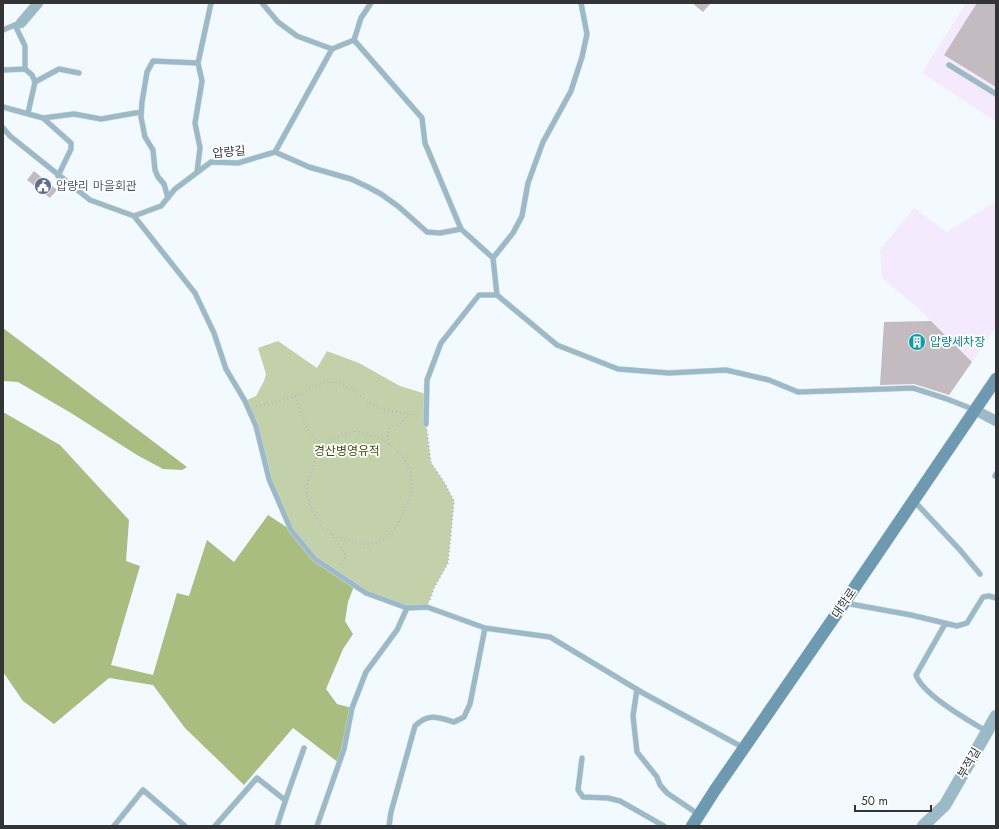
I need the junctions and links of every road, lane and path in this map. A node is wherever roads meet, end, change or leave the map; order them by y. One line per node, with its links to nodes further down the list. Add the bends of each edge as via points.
1 (38, 3): 6 (street)
2 (211, 3): 10 (lane)
3 (262, 3): 9 (lane, via 278,22 297,36)
4 (372, 3): 8 (lane, via 361,18)
5 (581, 3): 28 (lane, via 587,34 571,91 543,142 528,183 522,216 513,233)
6 (18, 24): 7 (lane); 12 (lane, via 25,46)
7 (3, 30)
8 (354, 40): 9 (lane); 27 (lane, via 422,118 425,142)
9 (332, 49): 22 (lane)
10 (198, 63): 18 (lane, via 153,61 147,72); 23 (lane, via 202,80 195,123 200,148)
11 (949, 65): 16 (lane)
12 (25, 69): 13 (lane); 15 (lane)
13 (3, 70)
14 (79, 73): 15 (lane, via 60,69)
15 (35, 82): 19 (lane)
16 (996, 94)
17 (3, 107): 19 (lane)
18 (141, 112): 20 (lane, via 102,120 74,114); 25 (lane, via 145,137 153,150 155,170 164,184)
19 (28, 113): 20 (lane)
20 (43, 118): 24 (lane, via 71,143 71,149)
21 (3, 128): 24 (lane)
22 (275, 152): 23 (lane, 압량길, via 238,163 211,162); 27 (lane, via 309,167 351,179 368,187 399,207 427,232 440,233)
23 (197, 172): 25 (lane, 압량길, via 175,189)
24 (58, 176): 26 (lane, via 90,200)
25 (168, 198): 26 (lane, 압량길, via 161,206)
26 (134, 216): 32 (lane, via 195,293 214,333 226,369)
27 (461, 229): 28 (lane)
28 (493, 258): 29 (lane)
29 (497, 295): 33 (lane, via 557,345 618,368 669,373 726,370 769,380 798,392 913,388); 35 (lane, via 479,296 441,343 426,380)
30 (996, 379): 33 (main road, 대학로)
31 (295, 396): 32 (path, via 261,406); 34 (path, via 319,383 334,382 380,408); 38 (path, via 307,428 313,437)
32 (247, 406): 42 (lane, via 256,426 269,479 291,530 315,560)
33 (975, 410): 36 (street); 40 (main road, 대학로)
34 (408, 414): 35 (path); 39 (path, via 402,422 391,426 388,433)
35 (426, 416): 37 (lane)
36 (996, 421)
37 (426, 424): 46 (path, via 431,463 454,501 448,563)
38 (325, 444): 39 (path, via 340,434 355,431 374,436); 41 (path, via 316,456 308,478 307,491 319,524)
39 (389, 444): 41 (path, via 408,465 411,475 412,486 400,520 384,539 374,544 352,543)
40 (914, 501): 43 (lane); 45 (main road, 대학로)
41 (330, 533): 42 (path, via 345,554 345,559)
42 (331, 570): 47 (lane, via 366,593)
43 (980, 574)
44 (996, 598): 48 (lane, via 983,597 967,623 957,626)
45 (844, 603): 48 (lane); 54 (main road, 대학로)
46 (427, 607): 47 (lane); 49 (lane)
47 (406, 608): 62 (lane, via 397,630 366,672 352,708 344,749)
48 (945, 624): 52 (lane, via 916,675 918,682 953,711)
49 (485, 628): 50 (lane, via 550,637); 63 (lane, via 470,704 464,717 454,722 436,717 422,719 415,726 390,812)
50 (637, 689): 54 (lane); 57 (lane, via 633,716 637,752 667,794)
51 (996, 716): 52 (street, 부적길)
52 (987, 732): 66 (street, 부적길, via 945,805)
53 (304, 748): 56 (lane)
54 (744, 748): 57 (main road, 대학로)
55 (582, 758): 64 (lane, via 578,790 583,796 620,801)
56 (285, 800): 60 (lane, via 257,778); 61 (lane)
57 (699, 815): 65 (main road, 대학로)
58 (114, 826): 59 (lane, via 143,790)
59 (185, 826)
60 (215, 826)
61 (277, 826)
62 (317, 826)
63 (390, 826)
64 (664, 826)
65 (692, 826)
66 (923, 826)

